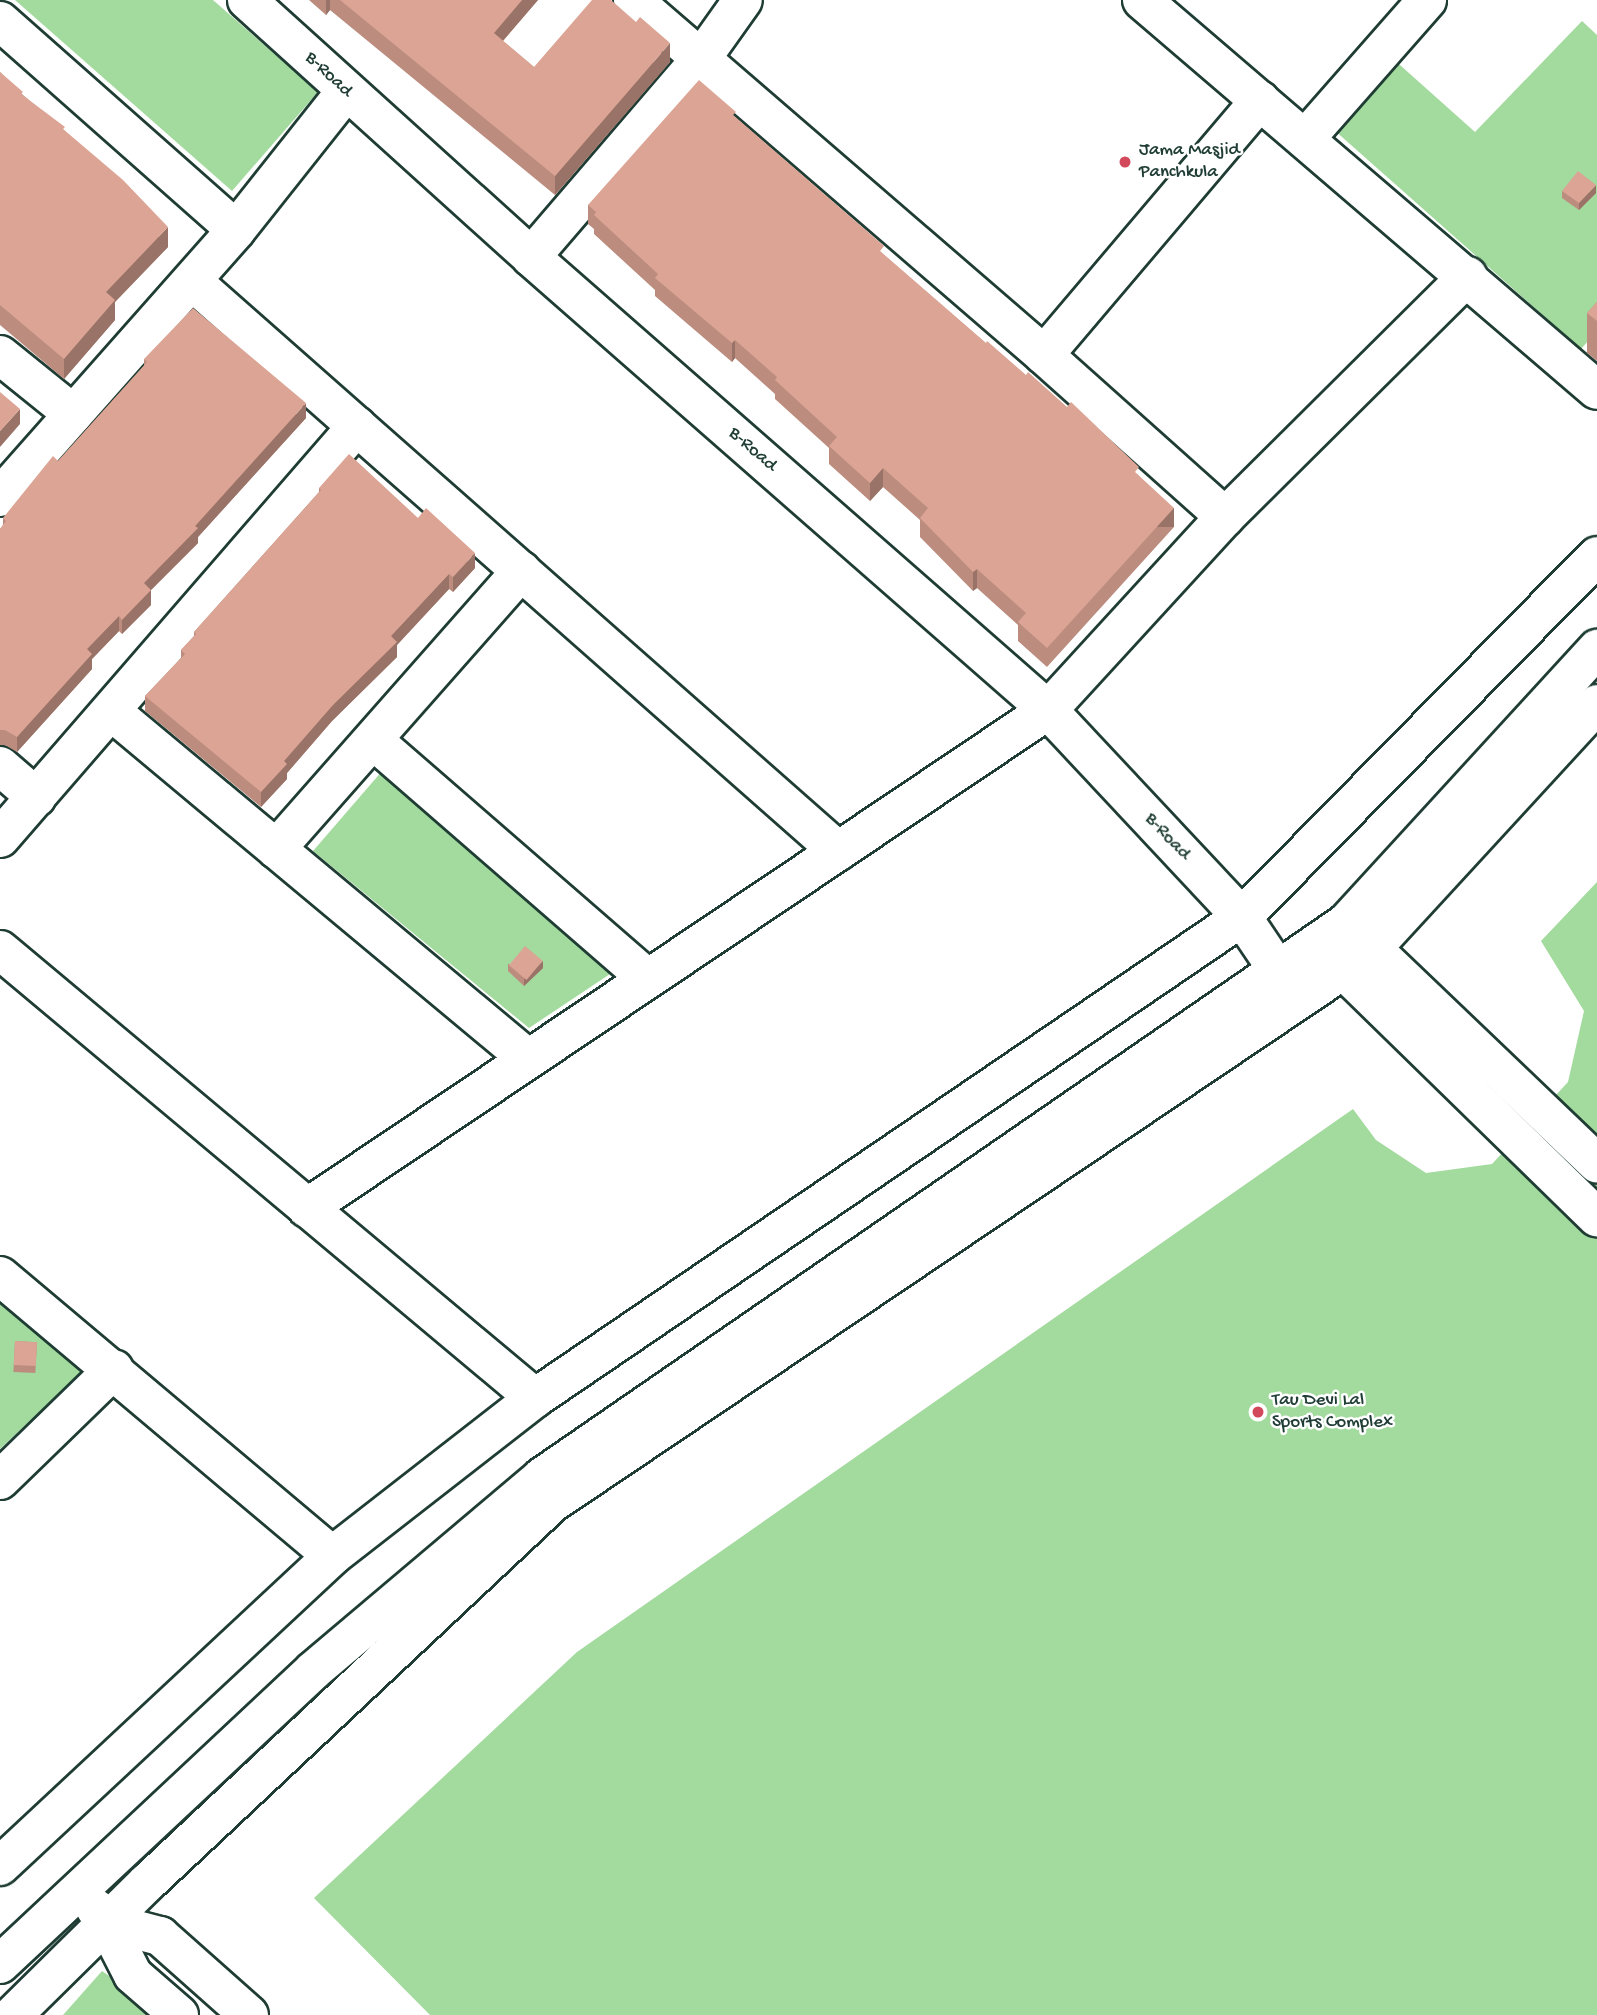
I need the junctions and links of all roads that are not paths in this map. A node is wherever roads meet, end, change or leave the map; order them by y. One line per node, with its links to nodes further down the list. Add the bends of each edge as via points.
1 (247, 0): 8 (street, B-Road)
2 (633, 0): 7 (street)
3 (743, 0): 7 (street)
4 (1142, 0): 9 (street)
5 (1427, 0): 10 (street)
6 (0, 22): 11 (street)
7 (701, 59): 12 (street); 16 (street)
8 (346, 91): 11 (street); 12 (street, B-Road)
9 (1260, 100): 10 (street); 16 (street)
10 (1306, 139): 13 (street)
11 (236, 230): 14 (street)
12 (531, 257): 26 (street, B-Road)
13 (1468, 276): 17 (street); 21 (street)
14 (192, 281): 18 (street); 19 (street)
15 (0, 355): 18 (street)
16 (1044, 355): 21 (street)
17 (1597, 390)
18 (74, 414): 20 (street)
19 (356, 426): 23 (street); 27 (street)
20 (0, 497)
21 (1225, 517): 26 (street)
22 (1597, 556): 34 (street)
23 (521, 571): 28 (street); 33 (street)
24 (1597, 649): 35 (street)
25 (1597, 704): 35 (street)
26 (1048, 710): 33 (street); 34 (street, B-Road)
27 (111, 711): 30 (street); 32 (street)
28 (373, 740): 32 (street); 37 (street)
29 (0, 765): 30 (street)
30 (36, 797): 31 (street)
31 (0, 838)
32 (276, 849): 39 (street)
33 (838, 851): 37 (street)
34 (1242, 917): 38 (street, B-Road); 45 (street)
35 (1345, 946): 38 (street); 40 (street); 42 (street)
36 (0, 950): 41 (street)
37 (647, 978): 39 (street)
38 (1288, 985): 49 (street, via 542,1477 314,1670); 50 (street, via 552,1503)
39 (527, 1058): 41 (street)
40 (1597, 1163)
41 (307, 1208): 45 (street)
42 (1597, 1217)
43 (0, 1276): 44 (street)
44 (114, 1369): 46 (street); 47 (street)
45 (535, 1398): 47 (street)
46 (0, 1480)
47 (332, 1556): 48 (street)
48 (0, 1866)
49 (79, 1889): 50 (street); 51 (street)
50 (106, 1922): 52 (street); 53 (street, via 133,1975); 54 (street, via 160,1936)
51 (0, 1964)
52 (13, 2015)
53 (179, 2015)
54 (249, 2015)

